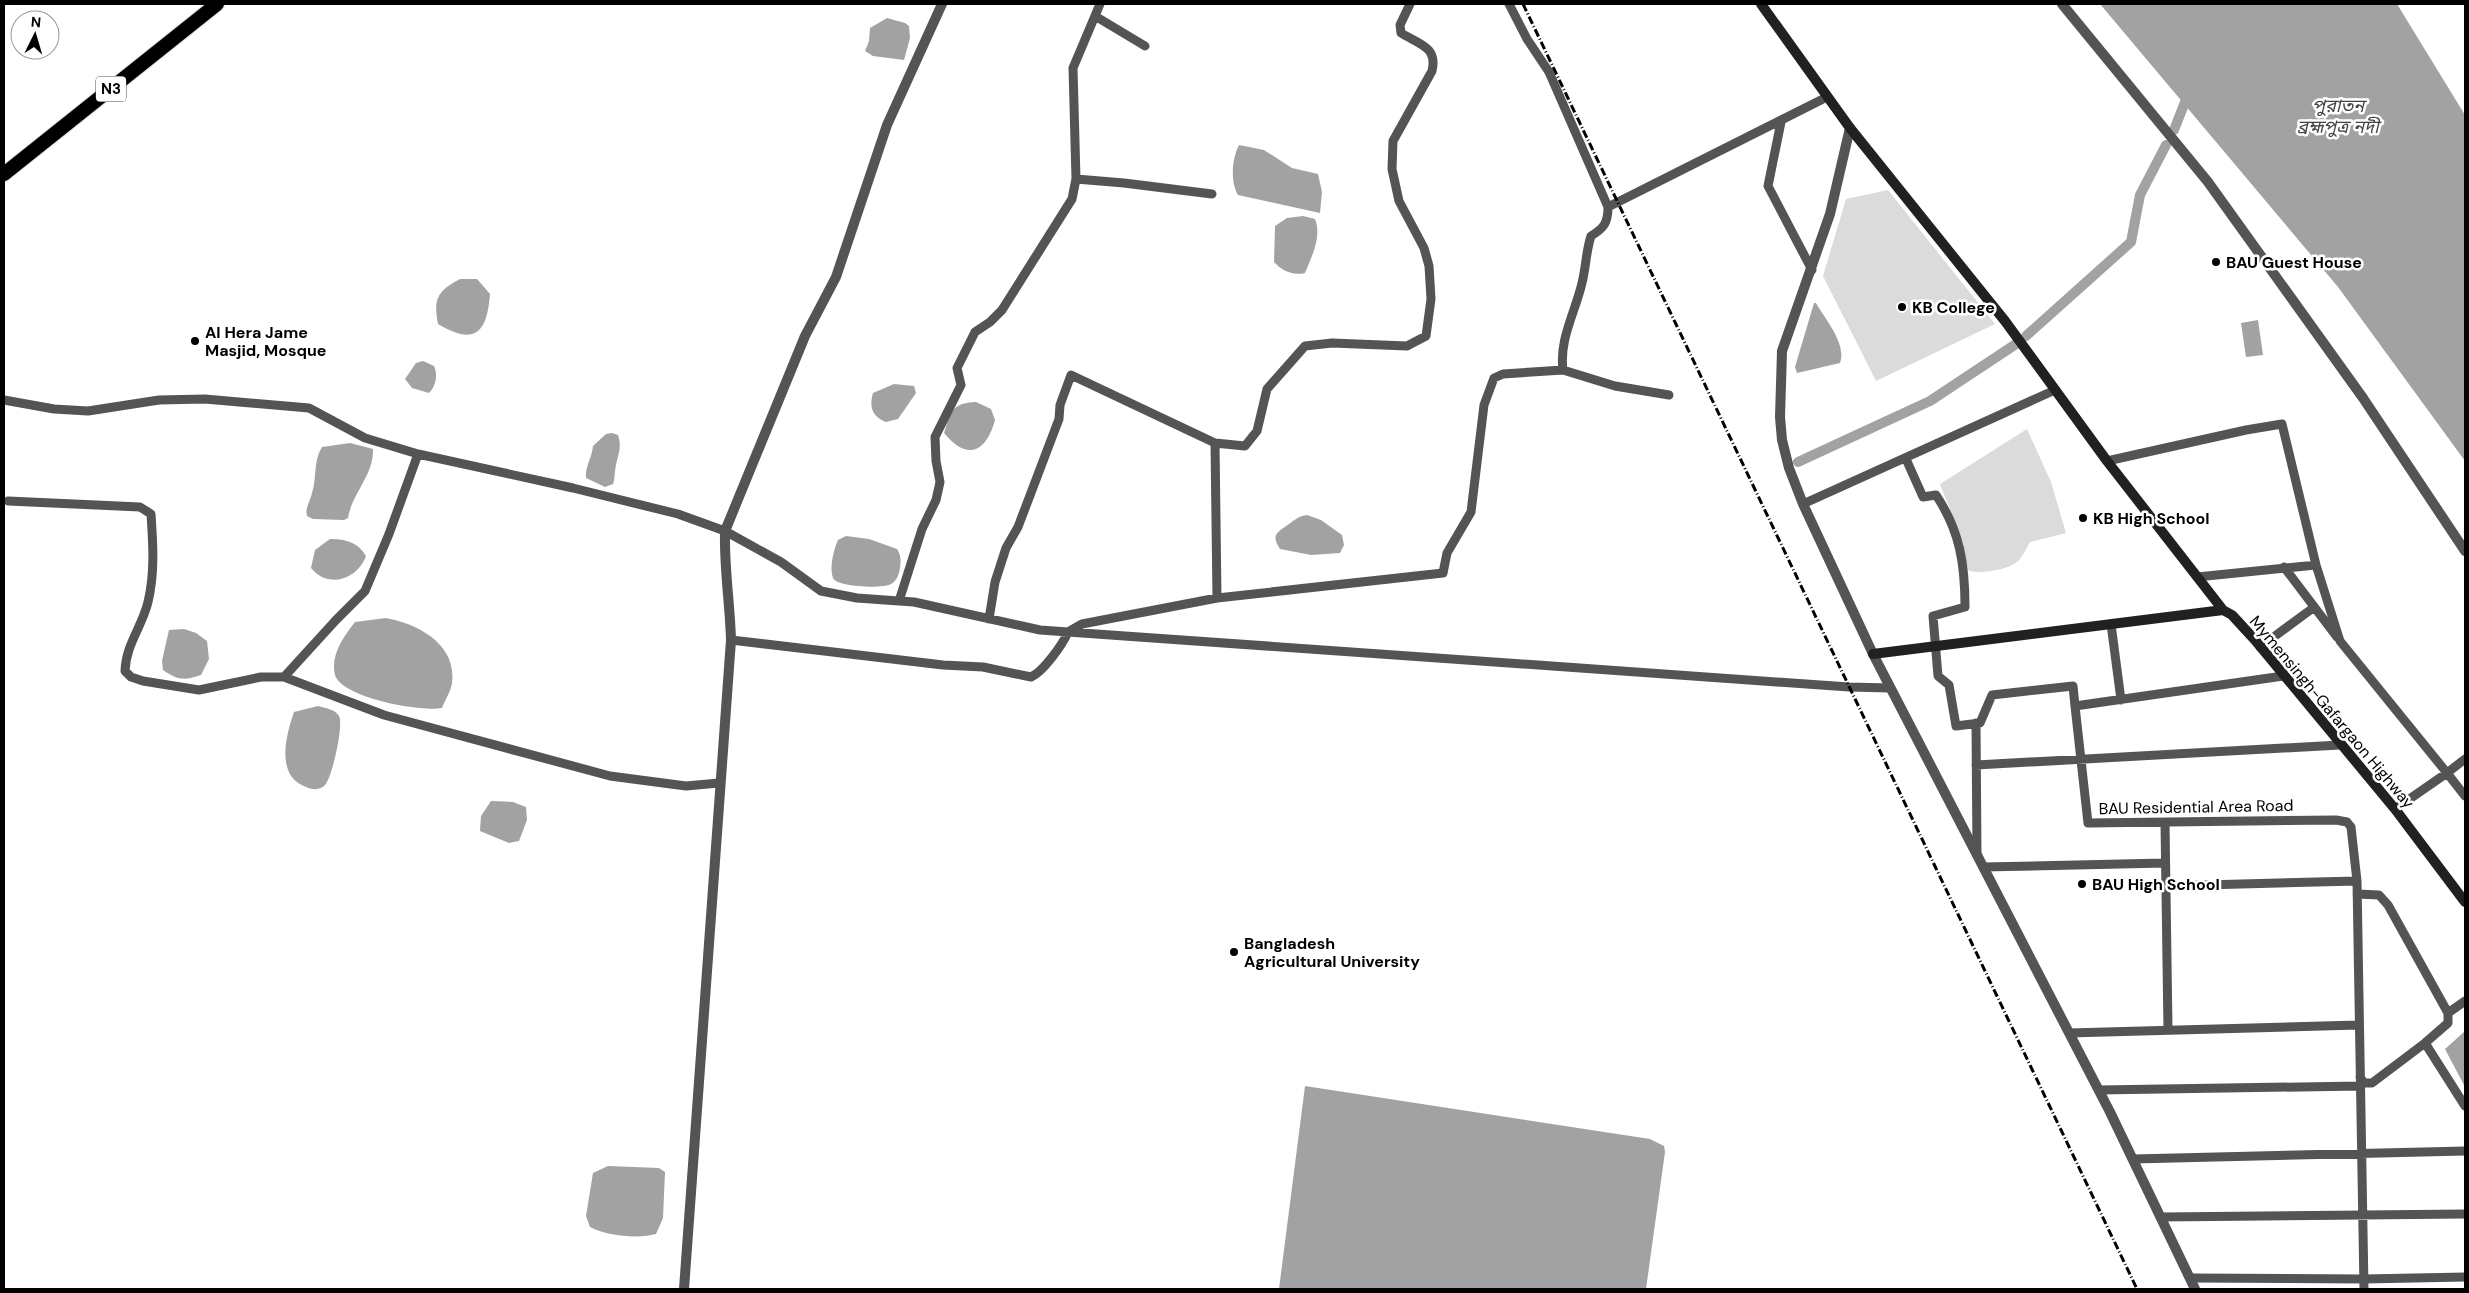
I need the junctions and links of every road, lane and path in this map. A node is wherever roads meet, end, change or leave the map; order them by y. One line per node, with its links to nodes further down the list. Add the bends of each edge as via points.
1 (218, 4): 13 (highway, N3)
2 (942, 4): 28 (street, via 887,125 836,277 805,336)
3 (1100, 4): 8 (street)
4 (1410, 4): 22 (street, via 1400,25 1401,33 1434,54 1435,60 1393,142 1392,169 1399,201 1424,248 1429,266 1431,299 1426,336 1407,346 1332,343 1305,346 1266,389 1257,431 1245,446)
5 (1509, 4): 16 (street, via 1549,72)
6 (1761, 4): 10 (main road, Mymensingh-Gafargaon Highway)
7 (2062, 4): 29 (street, via 2208,182 2363,398)
8 (1095, 16): 9 (street); 14 (street, via 1073,68)
9 (1145, 46)
10 (1827, 97): 11 (street); 12 (main road, Mymensingh-Gafargaon Highway)
11 (1781, 122): 16 (street); 17 (street, via 1768,186)
12 (1850, 128): 17 (street, via 1830,214); 19 (main road, Mymensingh-Gafargaon Highway, via 2005,321)
13 (4, 174)
14 (1076, 179): 15 (street); 34 (street, via 1072,199 1002,310 975,332 957,368 961,385 935,437 940,482 936,500 922,528)
15 (1212, 194)
16 (1608, 207): 18 (street, via 1608,220 1591,236 1588,244 1582,283 1561,355)
17 (1812, 270): 27 (street, via 1787,333 1779,377 1782,440)
18 (1563, 370): 20 (street, via 1615,386); 33 (street, via 1503,374 1494,378 1484,405 1471,512 1447,553 1443,573)
19 (2056, 390): 24 (street); 25 (main road, Mymensingh-Gafargaon Highway)
20 (1669, 395)
21 (4, 400): 23 (street, via 54,409 88,410 159,400 196,399 309,408 365,438)
22 (1215, 443): 33 (street); 37 (street, via 1071,374 1060,405 1059,420 1018,527 1006,548 995,582)
23 (418, 454): 28 (street, via 678,514); 46 (street, via 365,591)
24 (1906, 460): 27 (street); 42 (street, via 1923,497 1936,495 1941,502 1955,532 1965,572 1966,607 1933,616)
25 (2107, 461): 30 (street, via 2282,424); 32 (main road, Mymensingh-Gafargaon Highway)
26 (8, 501): 46 (street, via 140,507 151,514 154,560 148,604 126,655 125,671 131,677 143,682 199,690 260,677)
27 (1803, 504): 44 (street)
28 (726, 531): 34 (street, via 781,562 821,591); 40 (street, via 724,564 729,591)
29 (2465, 551)
30 (2316, 565): 31 (street); 41 (street)
31 (2284, 568): 32 (street); 35 (street)
32 (2197, 577): 36 (main road, Mymensingh-Gafargaon Highway)
33 (1217, 598): 39 (street, via 1082,624)
34 (899, 601): 37 (street)
35 (2313, 608): 41 (street); 43 (street)
36 (2223, 610): 38 (main road); 43 (main road, Mymensingh-Gafargaon Highway, via 2232,615)
37 (989, 619): 39 (street, via 1040,630)
38 (2112, 624): 42 (main road); 48 (street)
39 (1068, 632): 40 (street, via 1063,644 1038,674 1031,677 983,667); 47 (street)
40 (731, 640): 56 (street)
41 (2340, 641): 55 (street)
42 (1936, 646): 44 (main road); 50 (street, via 1938,676 1949,685 1956,726)
43 (2260, 647): 45 (main road, Mymensingh-Gafargaon Highway)
44 (1873, 654): 47 (street)
45 (2283, 676): 48 (street); 51 (main road, Mymensingh-Gafargaon Highway)
46 (284, 677): 56 (street, via 384,715 610,776 686,786)
47 (1890, 688): 60 (street)
48 (2121, 700): 49 (street)
49 (2075, 706): 50 (street, BAU Residential Area Road, via 2072,686 1992,695 1980,722); 53 (street, BAU Residential Area Road)
50 (1976, 723): 54 (street)
51 (2340, 745): 53 (street); 58 (main road, Mymensingh-Gafargaon Highway)
52 (2465, 759): 55 (street)
53 (2081, 760): 54 (street); 59 (street, BAU Residential Area Road, via 2088,823)
54 (1976, 765): 60 (street)
55 (2447, 773): 57 (street); 58 (street)
56 (719, 783): 85 (street)
57 (2465, 796)
58 (2394, 809): 66 (main road, Mymensingh-Gafargaon Highway)
59 (2165, 822): 61 (street); 63 (street, BAU Residential Area Road, via 2347,822 2354,833)
60 (1977, 854): 62 (street)
61 (2165, 863): 62 (street); 64 (street)
62 (1983, 867): 71 (street)
63 (2357, 881): 64 (street); 65 (street, BAU Residential Area Road)
64 (2166, 886): 70 (street)
65 (2357, 894): 68 (street, via 2379,895 2388,904); 69 (street, BAU Residential Area Road)
66 (2465, 902)
67 (2465, 1001): 68 (street)
68 (2448, 1012): 72 (street, via 2448,1023)
69 (2359, 1025): 70 (street); 73 (street, BAU Residential Area Road)
70 (2168, 1030): 71 (street)
71 (2069, 1033): 74 (street)
72 (2425, 1043): 73 (street, via 2372,1083); 75 (street)
73 (2360, 1081): 74 (street); 77 (street, BAU Residential Area Road)
74 (2099, 1090): 78 (street)
75 (2465, 1106)
76 (2465, 1151): 77 (street)
77 (2362, 1152): 78 (street); 79 (street, BAU Residential Area Road)
78 (2133, 1159): 81 (street)
79 (2363, 1214): 80 (street); 81 (street); 84 (street, BAU Residential Area Road)
80 (2465, 1214)
81 (2161, 1217): 83 (street)
82 (2465, 1276): 84 (street)
83 (2190, 1278): 84 (street); 86 (street)
84 (2364, 1280): 87 (street, BAU Residential Area Road)
85 (684, 1289)
86 (2195, 1289)
87 (2364, 1289)

